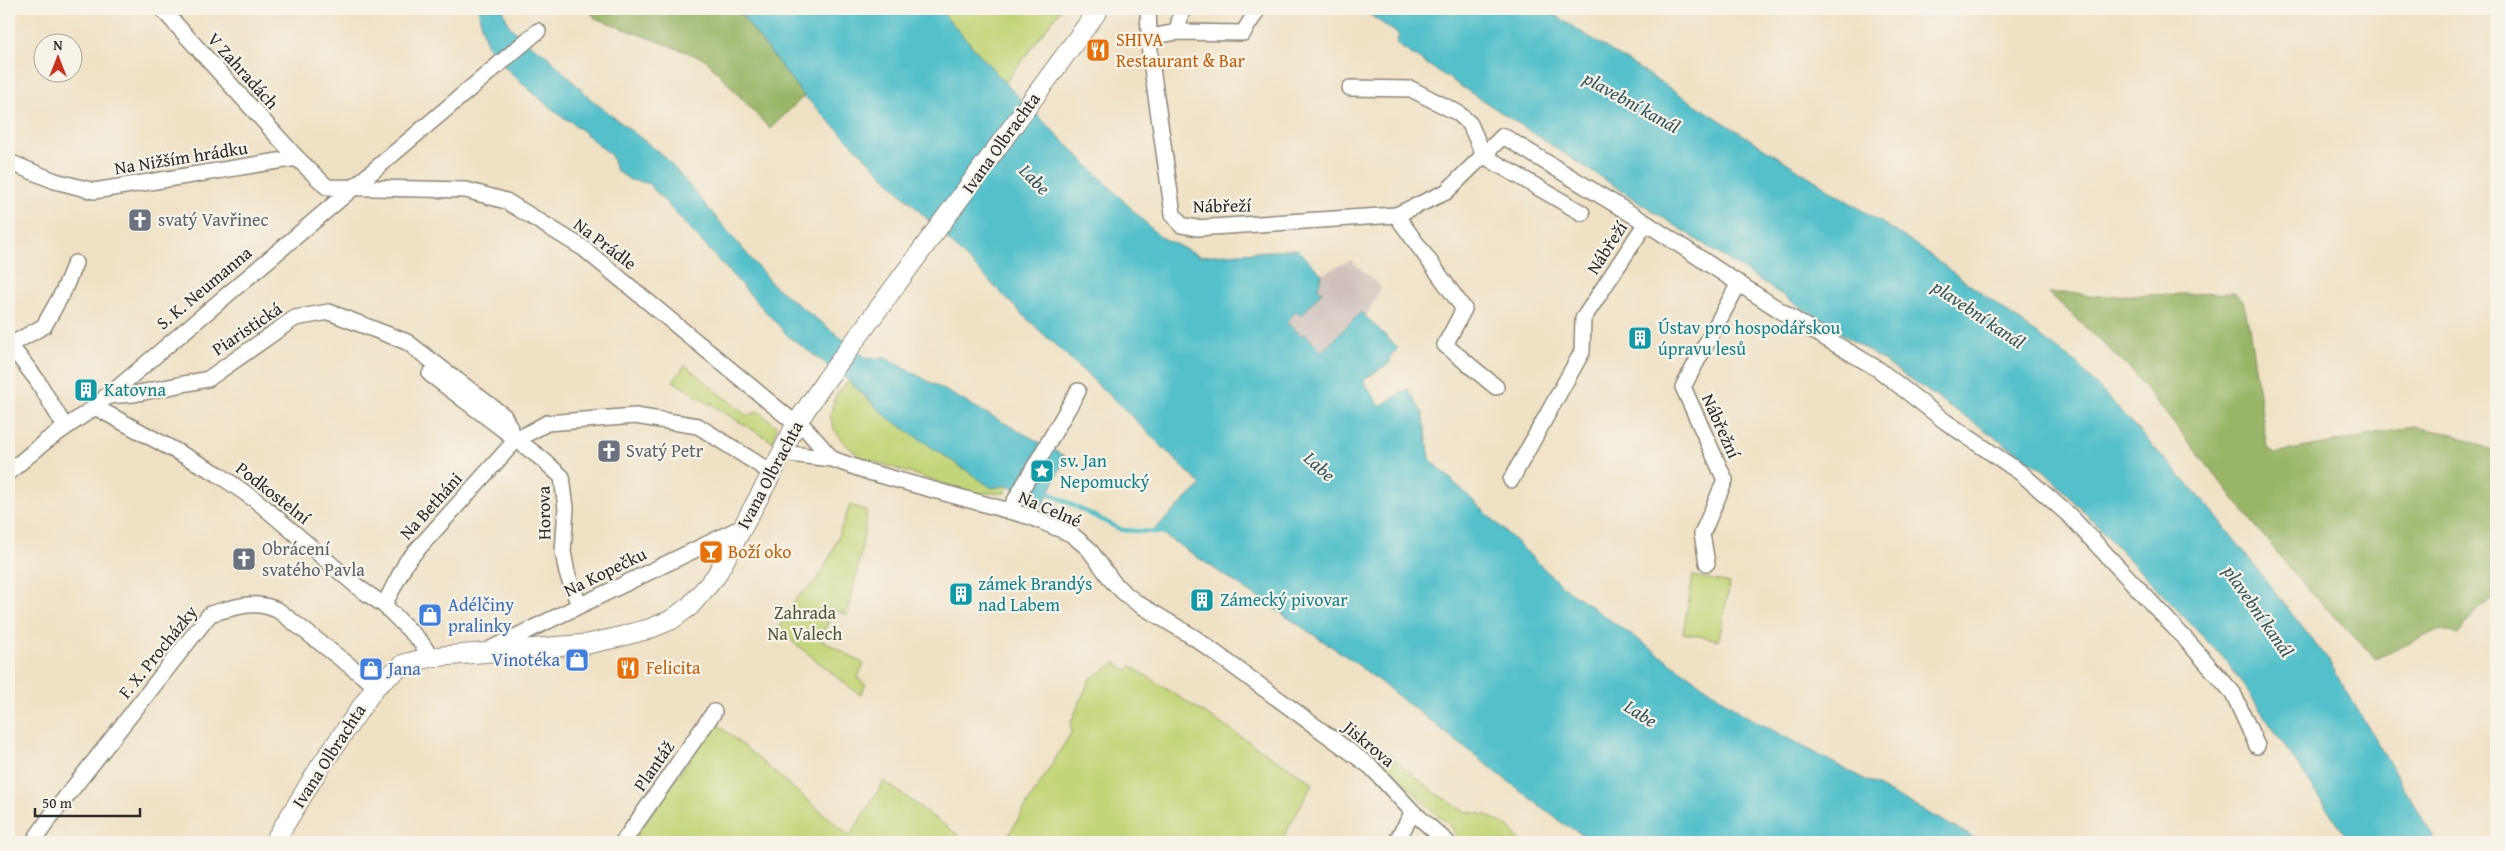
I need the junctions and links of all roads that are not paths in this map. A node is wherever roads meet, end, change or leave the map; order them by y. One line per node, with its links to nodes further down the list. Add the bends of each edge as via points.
1 (162, 9): 11 (street, V Zahradách)
2 (1099, 9): 25 (main road, Ivana Olbrachta)
3 (1148, 9): 8 (street, Nábřeží)
4 (1182, 9): 7 (street)
5 (1258, 9): 7 (street, via 1243,33)
6 (538, 31): 13 (street, S. K. Neumanna)
7 (1177, 32): 8 (street)
8 (1150, 36): 15 (street, Nábřeží, via 1173,214 1181,225 1197,228)
9 (1350, 88): 10 (street, via 1411,88 1458,113 1470,124)
10 (1484, 156): 14 (street); 15 (street, Nábřeží, via 1446,192); 16 (street, Nábřeží, via 1503,136)
11 (296, 158): 12 (street, Na Nižším hrádku, via 94,191 55,181); 13 (street, via 327,187)
12 (9, 162)
13 (352, 189): 23 (street, S. K. Neumanna); 25 (street, Na Prádle, via 466,190 506,201 583,248)
14 (1582, 213)
15 (1396, 215): 21 (street, via 1464,309 1445,345)
16 (1646, 223): 18 (street, Nábřeží); 32 (street, Nábřeží, via 1583,319 1582,352)
17 (75, 263): 19 (street, via 44,326)
18 (1739, 283): 35 (street, Nábřežní, via 1683,387 1725,480 1702,534); 43 (street, Nábřeží, via 1878,369 2021,474 2071,517 2233,693)
19 (9, 345): 26 (street, via 37,380)
20 (430, 374): 27 (street)
21 (1496, 388)
22 (1078, 391): 33 (street)
23 (106, 396): 24 (street, S. K. Neumanna); 27 (street, Piaristická, via 134,394 208,379 295,318 329,312 407,342 504,416)
24 (94, 407): 26 (street, S. K. Neumanna); 36 (street, Podkostelní, via 218,474 258,502 359,588)
25 (796, 424): 28 (main road, Ivana Olbrachta); 29 (street, Na Prádle, via 806,430)
26 (65, 427): 30 (street, S. K. Neumanna)
27 (516, 440): 31 (street, Na Betháni, via 547,423 634,416 698,426); 36 (street, Na Betháni, via 407,561); 37 (street, Horova, via 562,477 566,508 563,552)
28 (782, 453): 29 (street, Na Celné); 31 (main road, Ivana Olbrachta)
29 (832, 459): 33 (street, Na Celné)
30 (9, 472)
31 (772, 473): 34 (main road, Ivana Olbrachta)
32 (1511, 480)
33 (1009, 512): 40 (street, Na Celné, via 1031,517 1071,534 1088,548 1113,582 1137,603 1195,638)
34 (742, 527): 37 (street, Na Kopečku); 38 (main road, Ivana Olbrachta, via 716,576 690,606 671,620 650,629 588,644)
35 (1708, 563)
36 (384, 605): 39 (street, Podkostelní, via 420,641)
37 (579, 605): 38 (street, Na Kopečku)
38 (485, 652): 39 (main road, Ivana Olbrachta)
39 (431, 657): 41 (main road, Ivana Olbrachta, via 404,664)
40 (1259, 684): 44 (street, Jiskrova, via 1371,767)
41 (376, 686): 45 (street, F. X. Procházky, via 266,604 239,606 210,614); 46 (main road, Ivana Olbrachta, via 320,767)
42 (714, 712): 47 (street, Plantáž)
43 (2257, 746)
44 (1413, 812): 48 (street); 49 (street, Jiskrova)
45 (33, 842)
46 (274, 842)
47 (624, 842)
48 (1396, 842)
49 (1447, 842)

